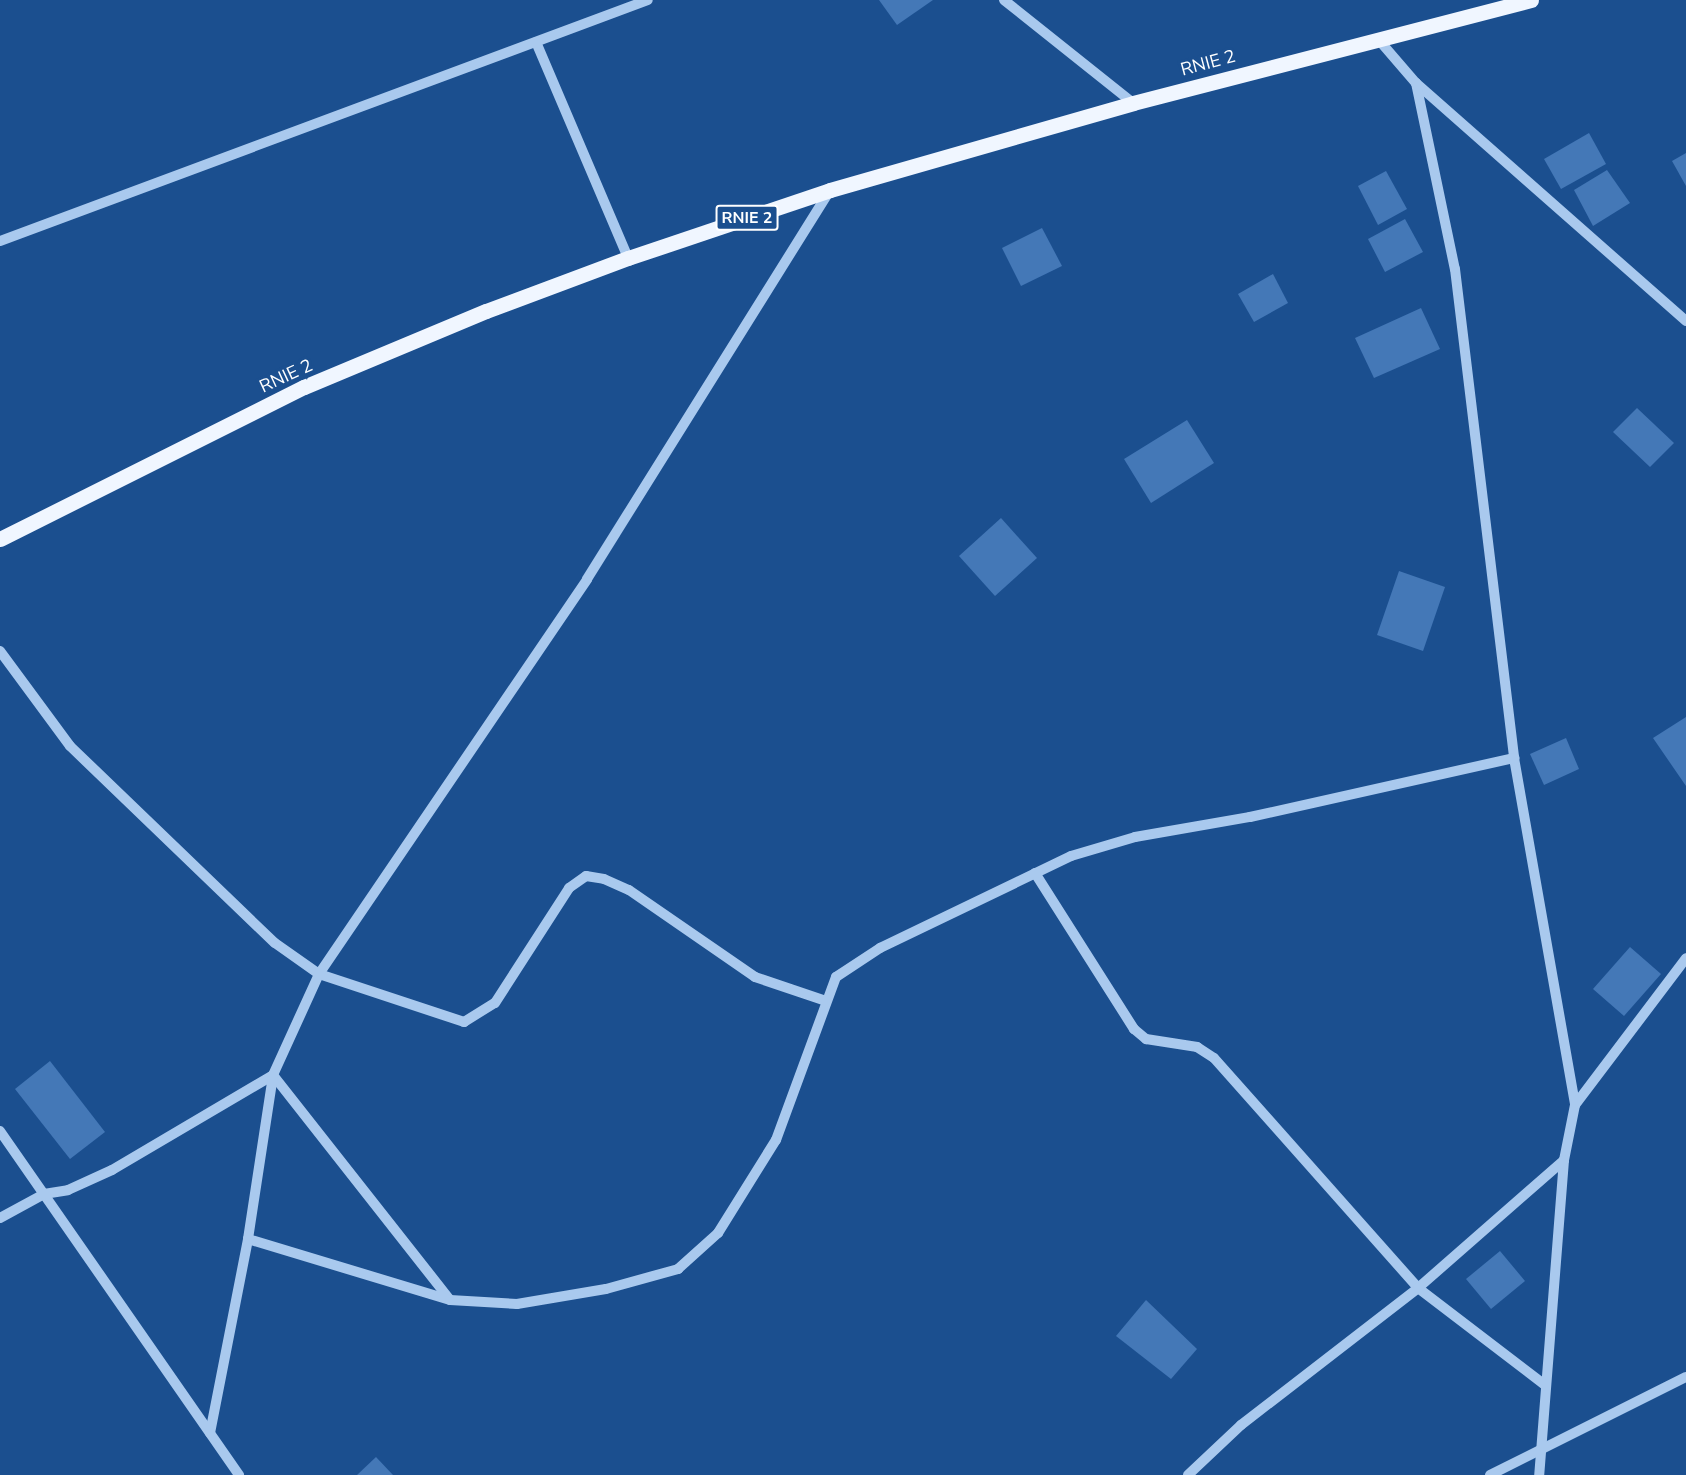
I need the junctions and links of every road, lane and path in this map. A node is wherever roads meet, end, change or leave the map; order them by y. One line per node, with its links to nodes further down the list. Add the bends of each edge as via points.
1 (648, 0): 5 (street)
2 (1004, 0): 7 (street)
3 (1531, 0): 4 (main road, RNIE 2 / RNIE 2)
4 (1378, 39): 6 (street); 7 (main road, RNIE 2 / RNIE 2)
5 (536, 42): 9 (street); 10 (street)
6 (1416, 83): 11 (street); 14 (street, via 1455,269)
7 (1133, 103): 8 (main road, RNIE 2 / RNIE 2)
8 (830, 190): 10 (main road, RNIE 2 / RNIE 2); 17 (street, via 587,579)
9 (0, 241)
10 (628, 258): 12 (main road, RNIE 2 / RNIE 2, via 486,311 304,387)
11 (1686, 321)
12 (0, 539)
13 (0, 651): 17 (street, via 70,746 275,943)
14 (1514, 758): 15 (street, via 1250,817 1135,837 1071,856); 20 (street)
15 (1035, 873): 18 (street, via 880,948 836,977); 26 (street, via 1134,1029 1146,1039 1197,1047 1214,1058)
16 (1686, 958): 20 (street)
17 (319, 974): 18 (street, via 464,1022 495,1003 569,888 586,876 629,890 755,976); 19 (street)
18 (826, 1001): 27 (street, via 776,1140 718,1233 678,1269 606,1289 517,1304)
19 (273, 1075): 23 (street, via 112,1170 68,1190); 25 (street); 27 (street)
20 (1575, 1105): 22 (street)
21 (0, 1131): 23 (street)
22 (1564, 1160): 26 (street); 29 (street)
23 (44, 1194): 24 (street); 30 (street)
24 (0, 1218)
25 (248, 1239): 27 (street); 30 (street)
26 (1418, 1288): 29 (street); 33 (street, via 1242,1425)
27 (450, 1300)
28 (1686, 1377): 31 (street)
29 (1546, 1386): 31 (street)
30 (210, 1433): 32 (street)
31 (1540, 1449): 34 (street); 35 (street)
32 (239, 1475)
33 (1188, 1475)
34 (1490, 1475)
35 (1539, 1475)

